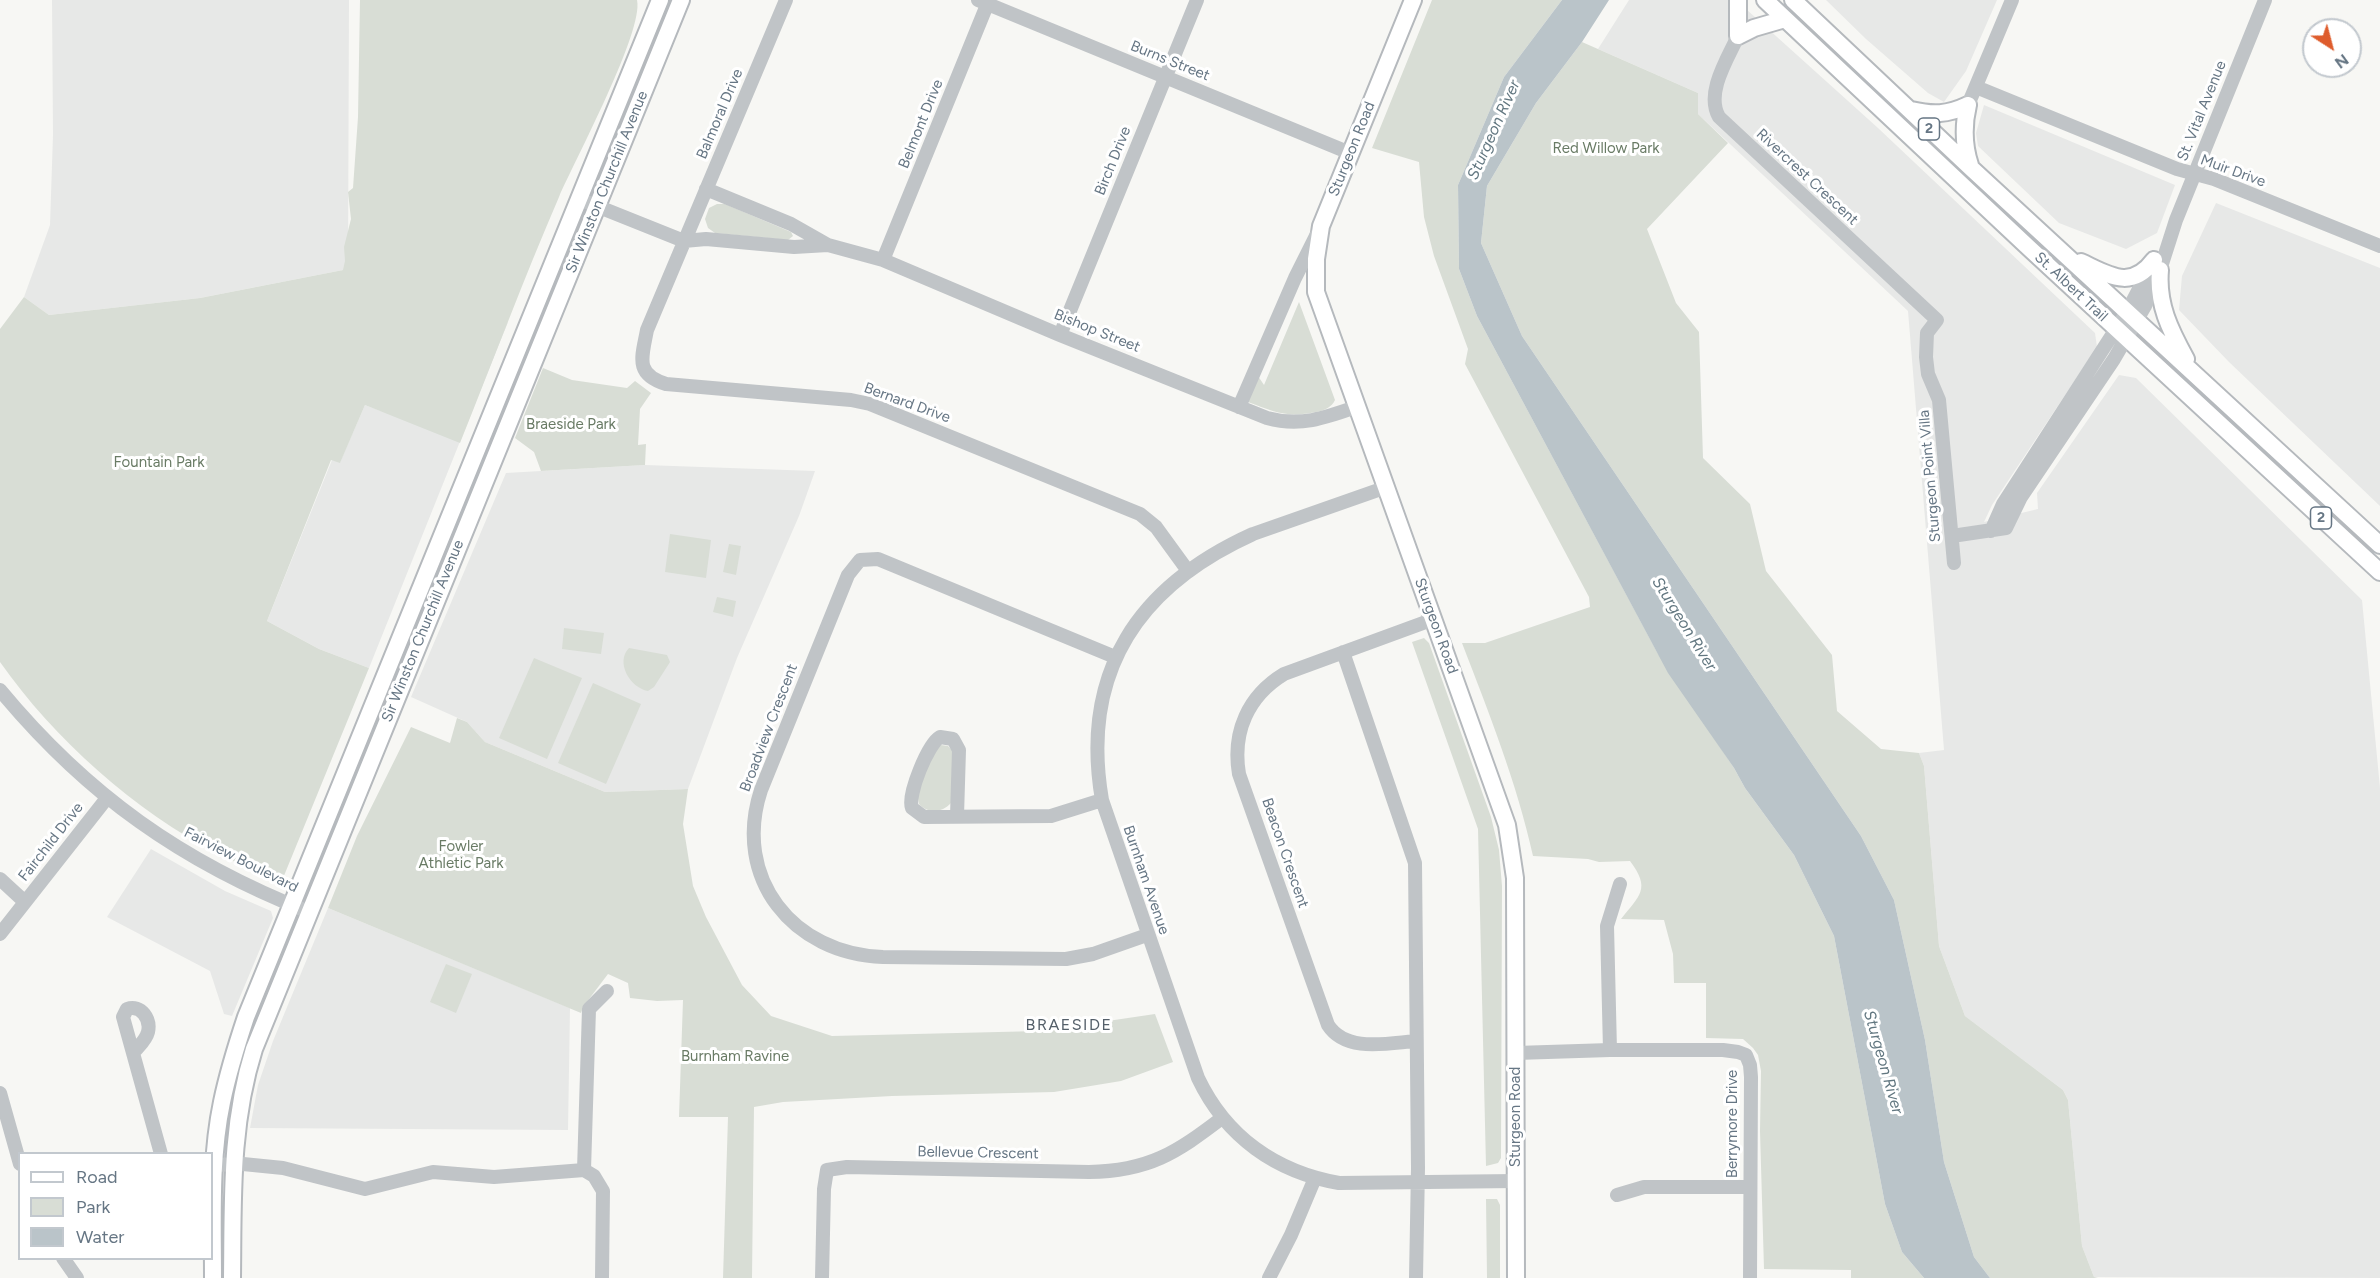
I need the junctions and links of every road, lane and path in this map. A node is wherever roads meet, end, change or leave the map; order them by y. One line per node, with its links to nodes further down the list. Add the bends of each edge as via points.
1 (650, 0): 14 (main road)
2 (660, 0): 14 (main road, Sir Winston Churchill Avenue)
3 (681, 0): 25 (main road, Sir Winston Churchill Avenue)
4 (786, 0): 23 (street, Balmoral Drive)
5 (1197, 0): 16 (street, Birch Drive)
6 (1413, 0): 20 (main road, Sturgeon Road)
7 (1738, 0): 15 (main road)
8 (1765, 0): 13 (main road, St. Albert Trail / 2)
9 (1793, 0): 19 (main road, St. Albert Trail / 2)
10 (2012, 0): 17 (street)
11 (2265, 0): 22 (street, St. Vital Avenue)
12 (985, 1): 16 (street, Burns Street); 31 (street, Belmont Drive)
13 (1785, 19): 15 (main road); 35 (main road, St. Albert Trail / 2)
14 (652, 22): 24 (main road, Sir Winston Churchill Avenue)
15 (1738, 36): 34 (street, Rivercrest Crescent, via 1714,96 1719,117)
16 (1166, 76): 20 (street, Burns Street); 36 (street, Birch Drive)
17 (1976, 87): 18 (street); 22 (street, Muir Drive)
18 (1968, 105): 19 (main road, via 1933,115); 21 (main road, via 1964,149)
19 (1909, 109): 21 (main road, St. Albert Trail / 2)
20 (1350, 153): 26 (main road, Sturgeon Road)
21 (1971, 168): 30 (main road, St. Albert Trail / 2)
22 (2194, 174): 29 (street, Muir Drive); 32 (street, St. Vital Avenue)
23 (706, 189): 27 (street, Balmoral Drive); 28 (street, Bishop Street, via 791,224)
24 (579, 199): 25 (street, Bishop Street); 59 (main road, Sir Winston Churchill Avenue)
25 (598, 206): 27 (street, Bishop Street); 60 (main road, Sir Winston Churchill Avenue)
26 (1322, 226): 38 (street); 39 (main road, Sturgeon Road, via 1316,292)
27 (684, 241): 28 (street, Bishop Street, via 706,239 794,247); 47 (street, Bernard Drive, via 646,330 642,363 653,380 870,404 1140,514 1156,527)
28 (828, 244): 31 (street, Bishop Street)
29 (2380, 246)
30 (2067, 256): 32 (main road, via 2119,278); 33 (main road, St. Albert Trail / 2)
31 (883, 260): 36 (street, Bishop Street)
32 (2157, 265): 33 (street, St. Vital Avenue); 37 (main road, via 2164,313)
33 (2132, 316): 35 (street, St. Vital Avenue); 37 (main road, St. Albert Trail / 2)
34 (1937, 320): 44 (street, Sturgeon Point Villa, via 1927,333 1926,357 1928,374 1939,400)
35 (2121, 333): 40 (street); 41 (street); 48 (main road, St. Albert Trail / 2)
36 (1060, 335): 38 (street, Bishop Street)
37 (2194, 373): 45 (main road, St. Albert Trail / 2)
38 (1239, 407): 39 (street, Bishop Street, via 1295,423 1315,421)
39 (1356, 407): 42 (main road, Sturgeon Road)
40 (2050, 432): 41 (street); 43 (street, via 2003,504)
41 (2064, 435): 43 (street, via 2021,497 2006,528)
42 (1384, 488): 47 (street, Burnham Avenue, via 1253,534); 49 (main road, Sturgeon Road)
43 (1991, 531): 44 (street)
44 (1952, 536): 46 (street, Sturgeon Point Villa)
45 (2380, 545)
46 (1954, 563)
47 (1188, 571): 51 (street, Burnham Avenue, via 1146,610)
48 (2380, 572)
49 (1434, 619): 50 (street, Beacon Crescent); 67 (main road, Sturgeon Road, via 1507,825 1515,878)
50 (1343, 652): 64 (street, via 1415,862); 64 (street, Beacon Crescent, via 1284,674 1258,694 1239,733 1239,774 1332,1030 1356,1043)
51 (1115, 657): 54 (street, Burnham Avenue, via 1100,708 1097,771); 62 (street, Broadview Crescent, via 878,559 860,560 848,575 761,790 753,825 754,849 766,887 790,921 813,939 854,955 1066,960)
52 (0, 690): 53 (street, Fairview Boulevard, via 55,752)
53 (106, 798): 58 (street, Fairchild Drive); 59 (street, Fairview Boulevard, via 194,857)
54 (1102, 801): 55 (street, via 1051,816); 62 (street, Burnham Avenue)
55 (957, 816): 55 (street, via 959,750 953,739 940,737 931,746 910,804 924,817)
56 (0, 879): 58 (street)
57 (1620, 884): 65 (street, via 1607,926)
58 (25, 902): 61 (street, Fairchild Drive)
59 (291, 905): 60 (street, Fairview Boulevard); 73 (main road, Sir Winston Churchill Avenue, via 240,1033 222,1103)
60 (309, 912): 72 (main road, Sir Winston Churchill Avenue, via 254,1049 240,1106)
61 (0, 934)
62 (1147, 935): 69 (street, Burnham Avenue, via 1198,1078)
63 (607, 991): 74 (street, via 588,1009)
64 (1416, 1041): 77 (street)
65 (1610, 1050): 67 (street, Berrymore Drive); 78 (street, Berrymore Drive, via 1723,1050 1746,1056 1751,1077)
66 (134, 1052): 70 (street)
67 (1516, 1053): 76 (main road, Sturgeon Road)
68 (0, 1093): 71 (street)
69 (1222, 1118): 75 (street, Burnham Avenue, via 1265,1156); 85 (street, Bellevue Crescent, via 1174,1152 1147,1164 1118,1170 827,1170)
70 (160, 1152)
71 (18, 1157)
72 (233, 1165): 73 (street); 74 (street, via 283,1168 365,1189 433,1172 494,1177); 83 (main road, Sir Winston Churchill Avenue)
73 (213, 1166): 82 (main road, Sir Winston Churchill Avenue)
74 (584, 1170): 84 (street, via 594,1176 603,1191)
75 (1315, 1178): 77 (street, Burnham Avenue, via 1340,1183); 86 (street)
76 (1516, 1180): 77 (street, Burnham Avenue); 88 (main road, Sturgeon Road)
77 (1418, 1182): 87 (street)
78 (1750, 1186): 79 (street, Berrymore Drive, via 1644,1187); 89 (street, Berrymore Drive)
79 (1617, 1195)
80 (64, 1260): 81 (street)
81 (77, 1278)
82 (213, 1278)
83 (232, 1278)
84 (602, 1278)
85 (822, 1278)
86 (1269, 1278)
87 (1416, 1278)
88 (1516, 1278)
89 (1750, 1278)

